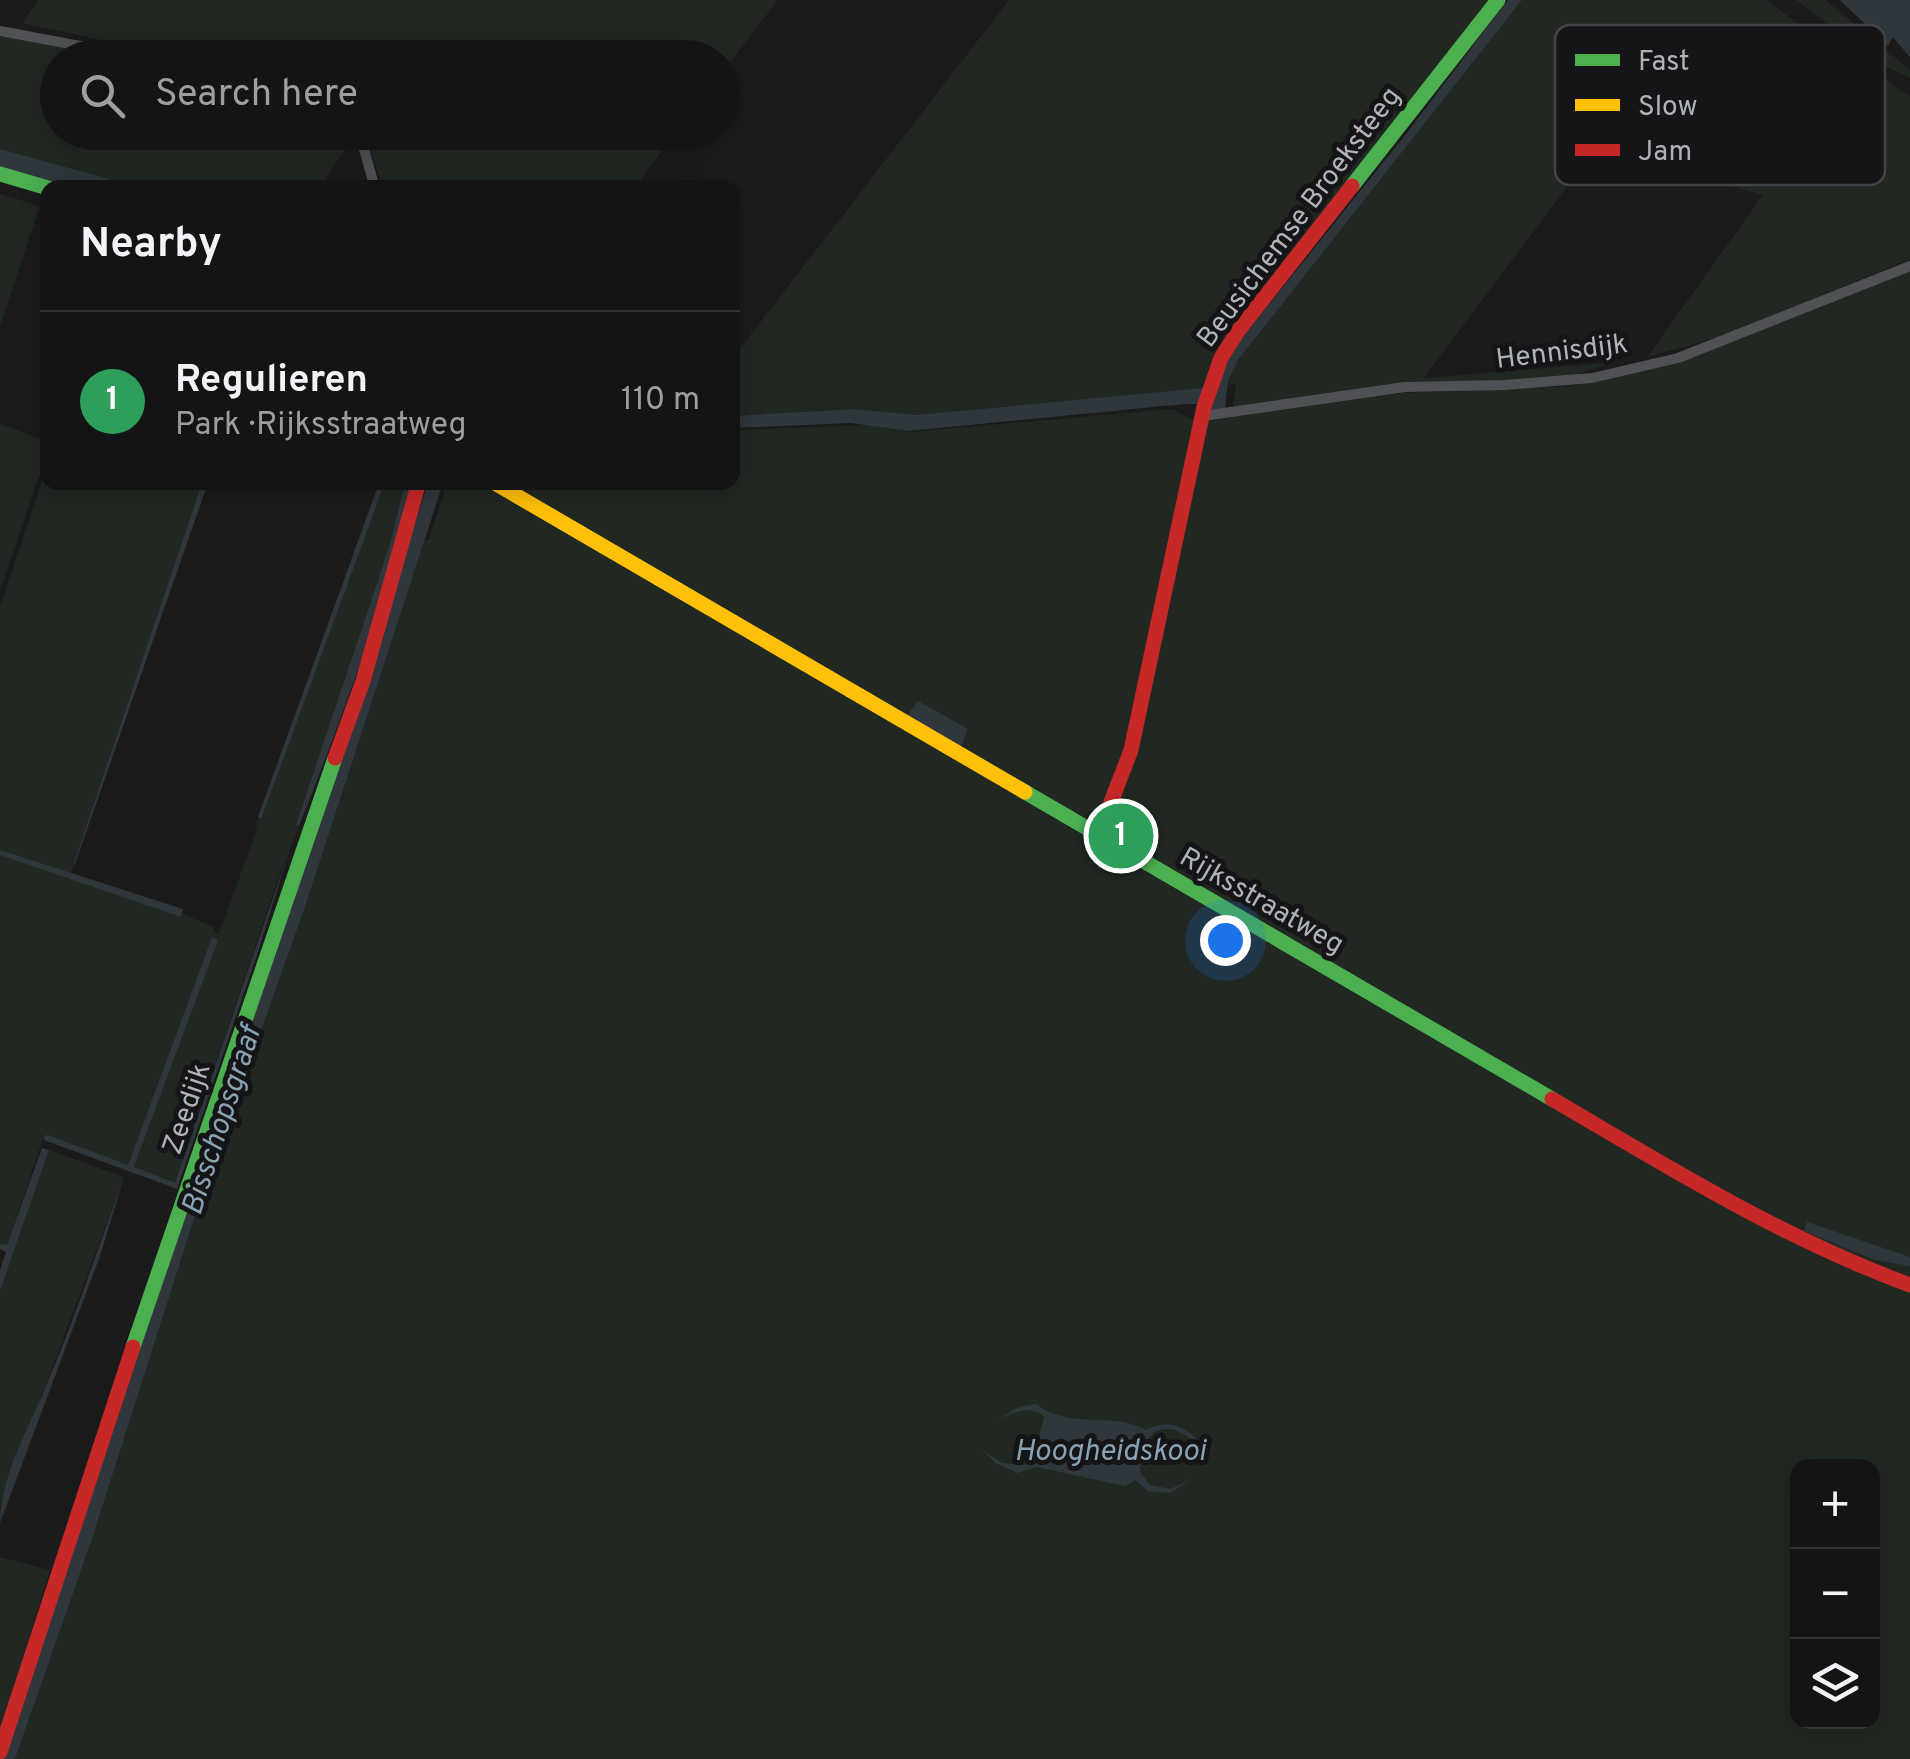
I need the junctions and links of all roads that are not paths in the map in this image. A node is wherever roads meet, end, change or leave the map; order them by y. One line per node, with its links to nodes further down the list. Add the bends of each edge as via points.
1 (1498, 0): 9 (street, Beusichemse Broeksteeg, via 1238,331 1210,384)
2 (0, 31): 3 (street)
3 (48, 40)
4 (364, 150): 6 (street)
5 (0, 174): 7 (street)
6 (373, 180)
7 (40, 186)
8 (1910, 266): 9 (street, Hennisdijk, via 1678,358 1592,378 1405,387)
9 (1204, 412): 12 (street, Beusichemse Broeksteeg, via 1131,750)
10 (417, 490): 14 (street, Zeedijk, via 363,681 95,1454)
11 (507, 490): 12 (street, Rijksstraatweg)
12 (1093, 834): 13 (street, Rijksstraatweg, via 1764,1224)
13 (1910, 1285)
14 (0, 1752)

